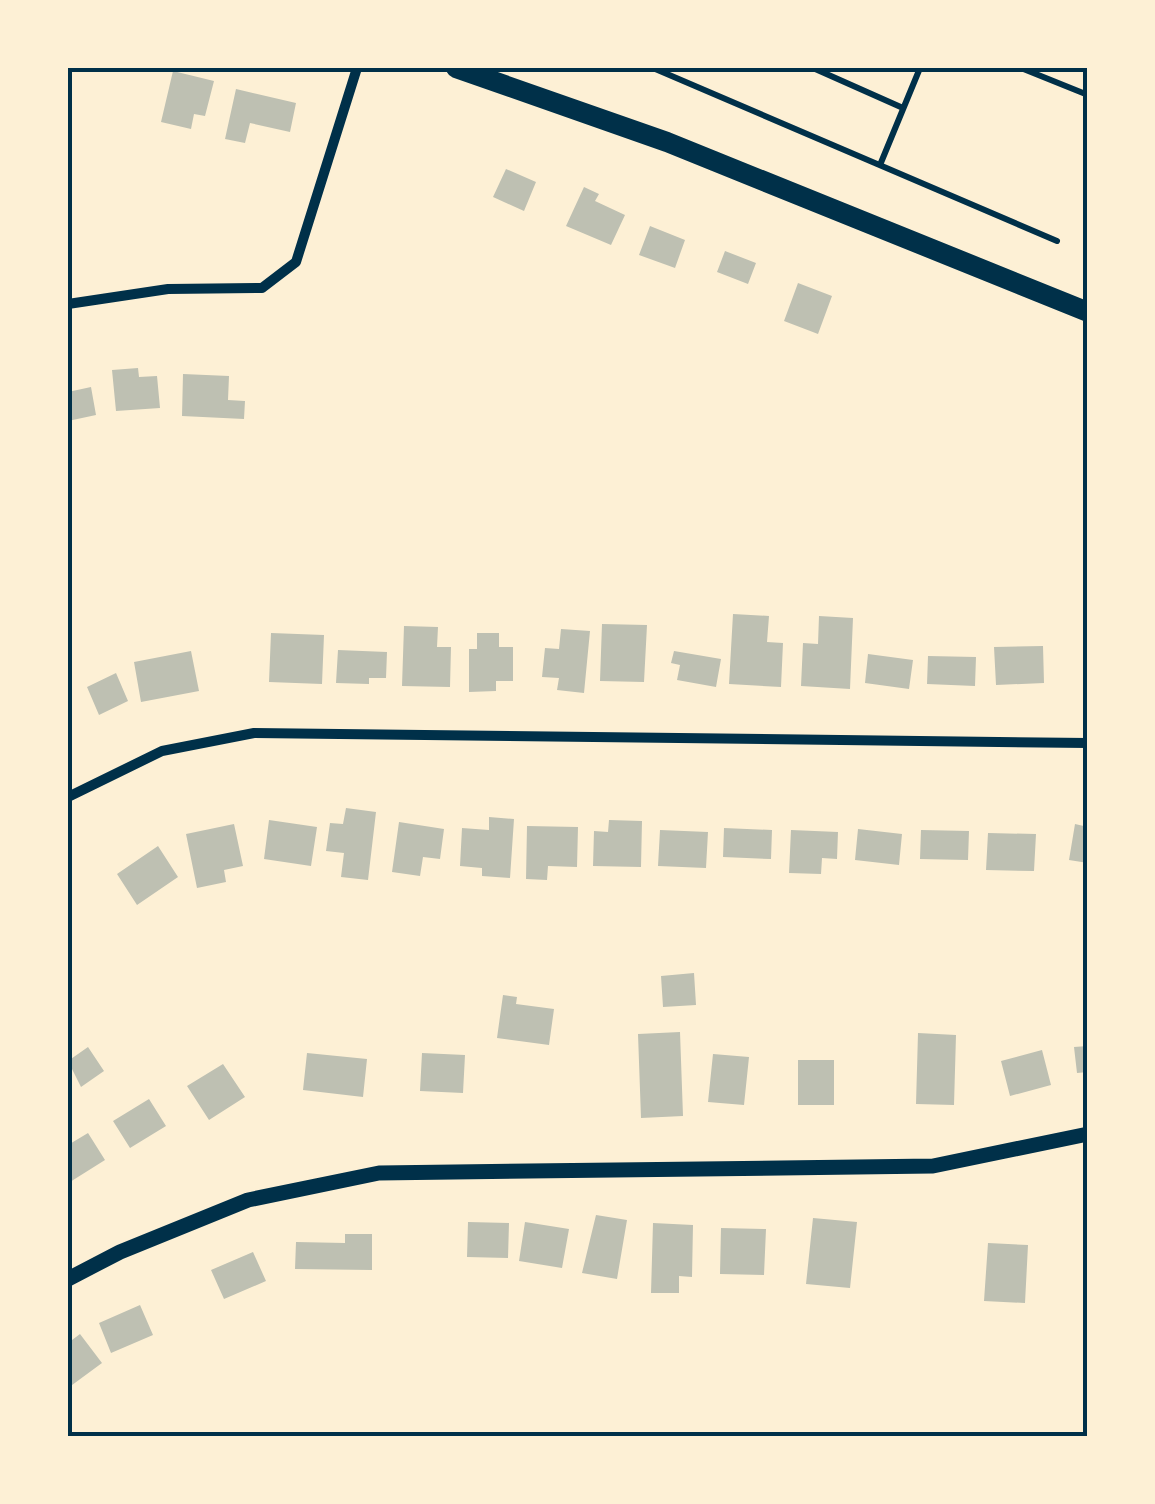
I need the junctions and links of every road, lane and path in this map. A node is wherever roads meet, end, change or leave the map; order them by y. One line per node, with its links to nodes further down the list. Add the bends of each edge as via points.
1 (357, 68): 12 (street, via 296,262 262,288 168,288)
2 (456, 68): 13 (main road, via 684,148)
3 (653, 68): 10 (lane)
4 (812, 68): 7 (lane)
5 (920, 68): 9 (lane)
6 (1021, 68): 8 (lane)
7 (824, 70): 9 (lane)
8 (1088, 95)
9 (903, 108): 10 (lane)
10 (880, 165): 11 (lane)
11 (1057, 241)
12 (68, 304)
13 (1088, 312)
14 (1088, 743): 15 (street, via 254,734 162,751)
15 (68, 798)
16 (1088, 1134): 17 (street, via 933,1166 379,1174 248,1200)
17 (68, 1279)

